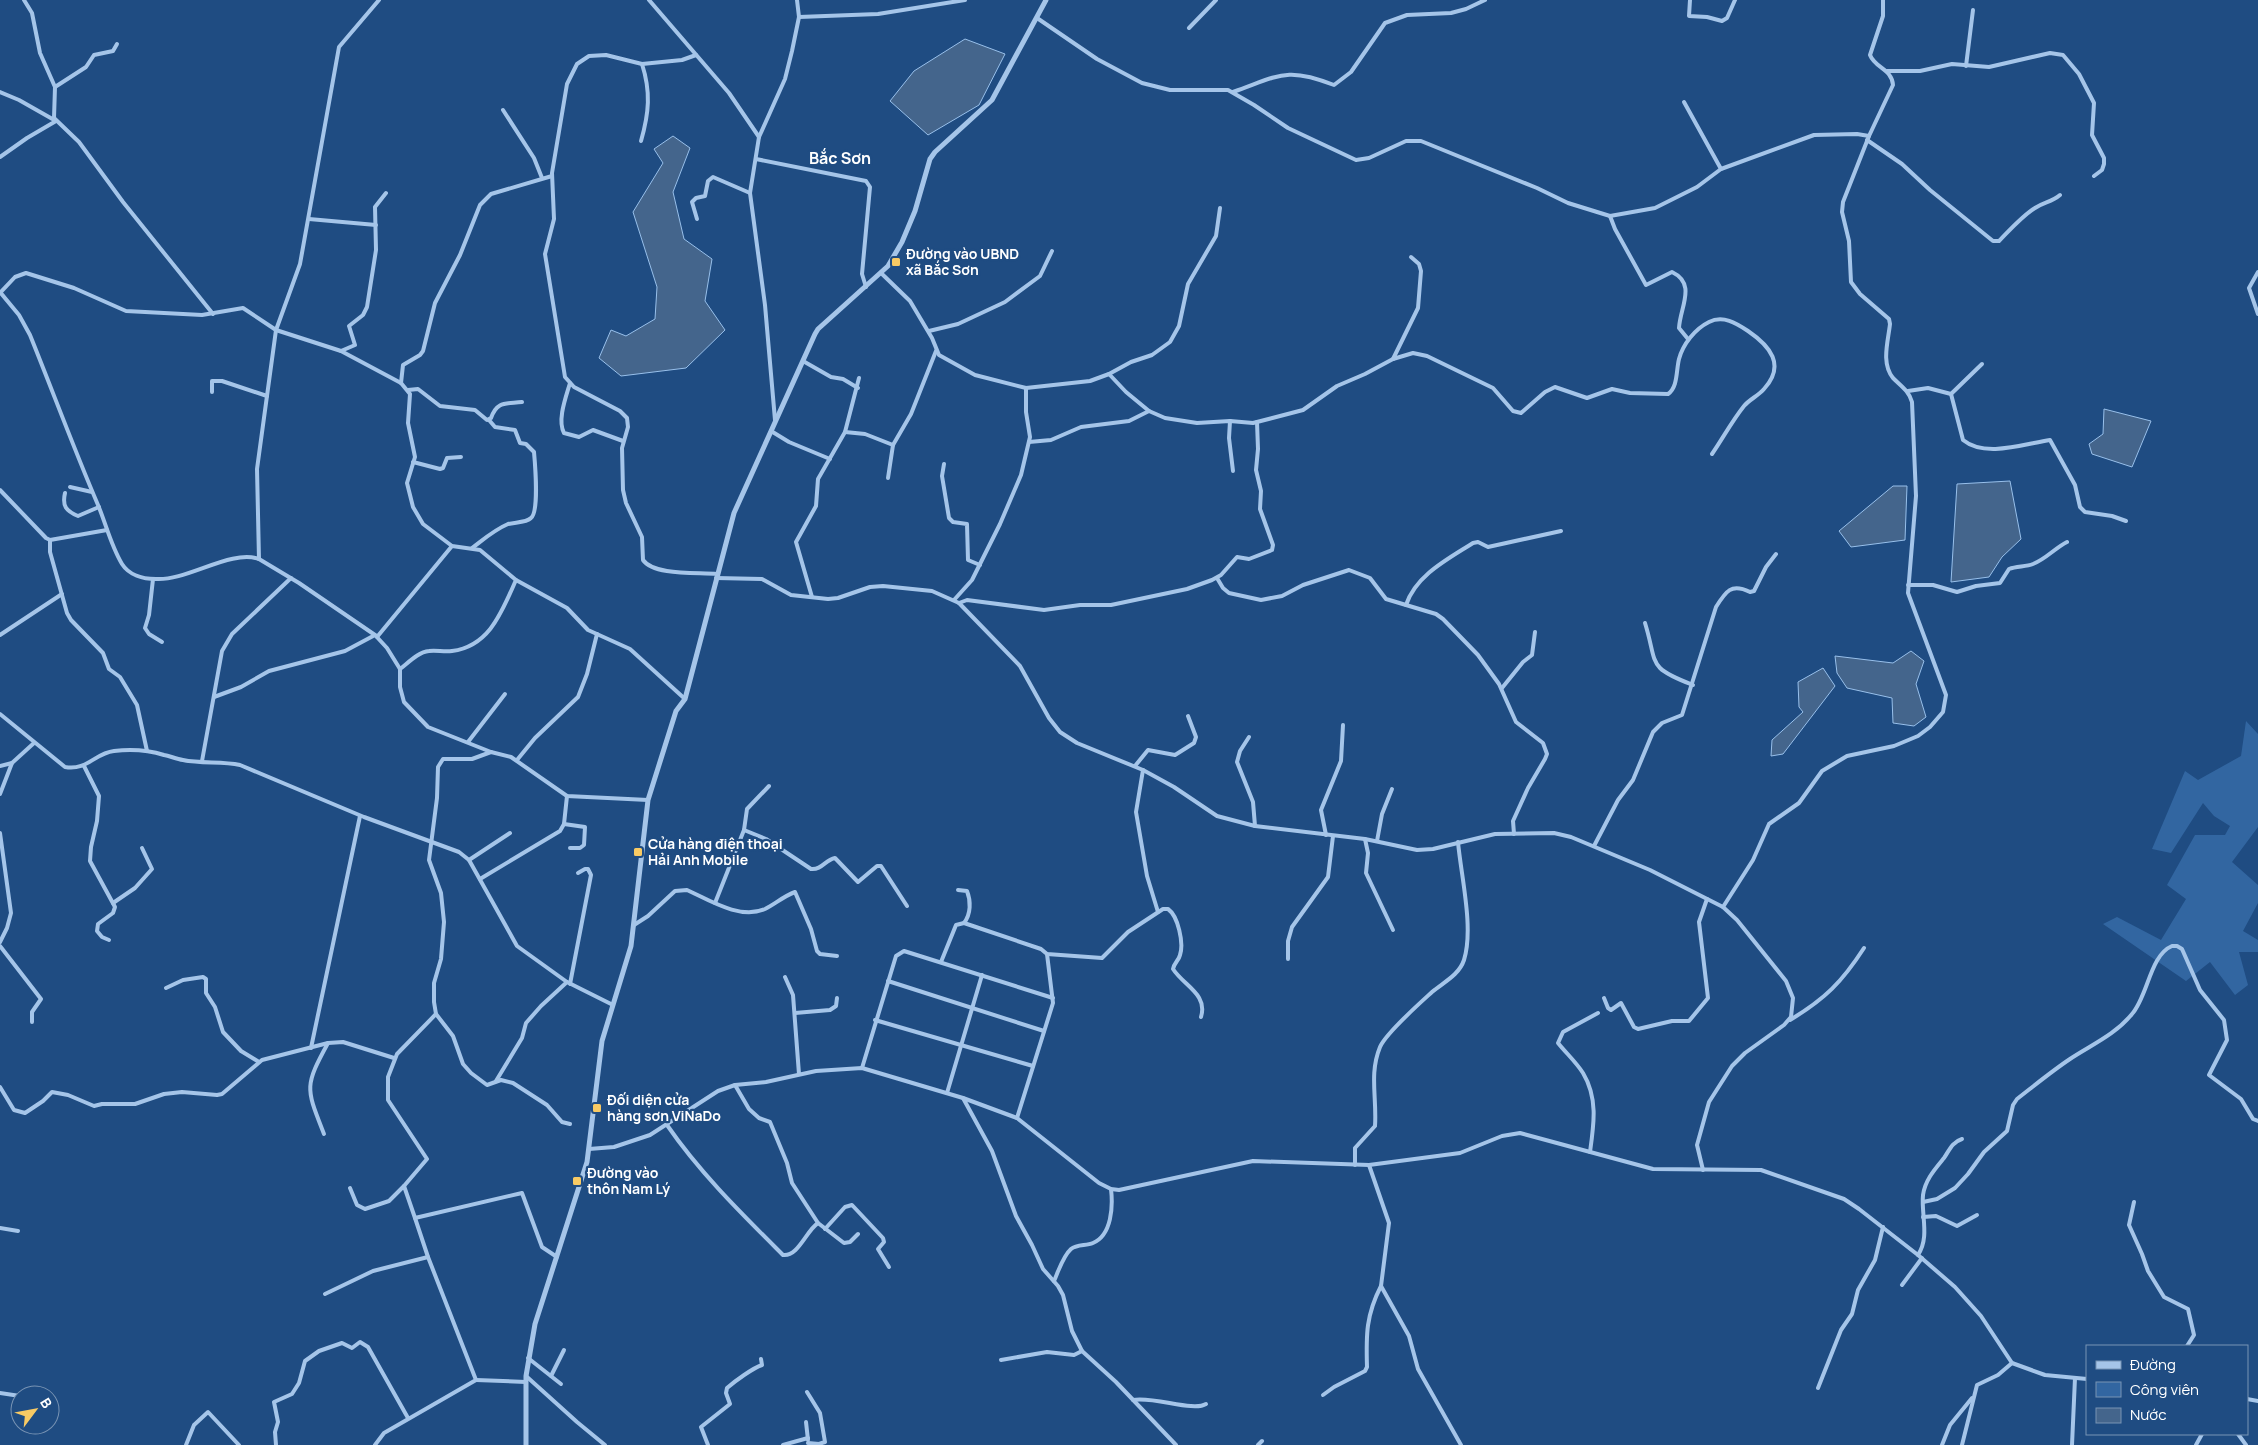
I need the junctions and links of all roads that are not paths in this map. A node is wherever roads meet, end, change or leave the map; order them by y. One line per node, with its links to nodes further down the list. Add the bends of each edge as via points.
1 (24, 0): 22 (street, via 32,13 40,53)
2 (379, 0): 42 (street, via 339,47)
3 (649, 0): 18 (street)
4 (797, 0): 14 (street)
5 (965, 0): 14 (street, via 878,14)
6 (1038, 0): 12 (street)
7 (1216, 0): 16 (street)
8 (1485, 0): 24 (street, via 1451,13 1407,15 1384,24 1351,72 1334,85 1299,74 1286,74)
9 (1690, 0): 10 (street, via 1689,16 1722,21 1727,18)
10 (1734, 0)
11 (1883, 0): 21 (street, via 1882,18 1870,55)
12 (1045, 2): 15 (street)
13 (1973, 10): 20 (street)
14 (798, 16): 28 (street, via 784,79)
15 (1037, 18): 24 (street, via 1106,64 1151,87); 48 (street, via 992,100 930,159 902,242)
16 (1189, 28)
17 (116, 44): 22 (street, via 113,51 94,55 86,67)
18 (696, 55): 19 (street, via 682,60); 28 (street, via 729,93)
19 (642, 64): 30 (street, via 648,110); 34 (street, via 597,55 577,64 566,89)
20 (1966, 66): 21 (street, via 1948,64 1920,71); 35 (street, via 1989,67 2050,53 2068,60 2094,103 2092,135 2104,158 2102,170)
21 (1887, 71): 29 (street, via 1893,80 1892,90)
22 (55, 87): 27 (street)
23 (0, 92): 27 (street)
24 (1233, 92): 41 (street, via 1282,125 1356,160 1369,158 1406,141 1421,141 1568,203)
25 (1684, 102): 33 (street)
26 (503, 110): 36 (street, via 534,158)
27 (56, 121): 31 (street); 51 (street, via 79,142)
28 (759, 137): 32 (street)
29 (1868, 138): 33 (street, via 1857,134 1819,134); 39 (street, via 1993,241 1999,241 2038,206 2050,203); 68 (street, via 1842,207 1849,242 1849,276 1855,289 1889,319 1887,366)
30 (641, 141)
31 (0, 157)
32 (756, 159): 38 (street); 49 (street, via 866,182 870,187 862,274)
33 (1721, 169): 41 (street, via 1697,187 1655,208)
34 (552, 176): 36 (street); 64 (street, via 554,219 545,254 563,370)
35 (2094, 176)
36 (542, 178): 63 (street, via 491,194 480,205 460,255 435,303 422,351 403,365)
37 (386, 193): 44 (street, via 375,207)
38 (750, 193): 43 (street, via 713,177 708,181 705,196 692,202); 77 (street, via 765,305)
39 (2060, 195)
40 (1220, 208): 61 (street, via 1216,236 1188,284 1176,334 1158,352)
41 (1610, 216): 55 (street, via 1646,285 1672,272 1685,283 1679,328)
42 (308, 219): 44 (street); 53 (street, via 300,264)
43 (697, 219)
44 (376, 225): 56 (street, via 376,250 367,307 363,315 349,326 356,345)
45 (1052, 251): 54 (street, via 1040,276 1005,302 958,324)
46 (1411, 257): 58 (street, via 1422,271 1418,308)
47 (2258, 272): 52 (street, via 2249,288)
48 (881, 273): 49 (street); 54 (street, via 910,301)
49 (866, 287): 59 (street, via 818,329)
50 (0, 292): 51 (street, via 14,278 26,273 74,288 126,311); 92 (street, via 30,335)
51 (213, 314): 53 (street, via 243,308)
52 (2258, 314)
53 (276, 330): 56 (street); 71 (street)
54 (929, 332): 57 (street)
55 (1688, 339): 58 (street, via 1679,359 1674,387 1668,394 1612,389 1587,398 1554,388 1544,392 1521,413 1513,411 1493,388 1427,356 1413,353); 83 (street, via 1709,322 1724,319 1756,336 1774,358 1774,369 1766,387 1743,407)
56 (341, 351): 63 (street)
57 (936, 351): 66 (street, via 975,375); 82 (street, via 911,414)
58 (1393, 359): 76 (street, via 1332,389 1304,410)
59 (803, 361): 65 (street); 77 (street)
60 (1982, 364): 70 (street)
61 (1109, 374): 66 (street, via 1090,381); 73 (street)
62 (859, 378): 65 (street)
63 (401, 383): 67 (street)
64 (570, 383): 80 (street, via 624,414 628,422); 80 (street, via 562,413 564,433 579,437 593,430)
65 (858, 388): 79 (street)
66 (1026, 388): 81 (street)
67 (408, 390): 74 (street, via 418,389 440,406 475,410); 86 (street)
68 (1908, 391): 70 (street, via 1928,388); 110 (street, via 1912,402 1916,470)
69 (212, 392): 71 (street, via 212,381 222,381)
70 (1951, 394): 95 (street, via 1961,435 1967,443 1986,449 2050,440 2075,485 2080,507 2085,512)
71 (268, 396): 103 (street, via 257,469)
72 (522, 402): 74 (street, via 498,405)
73 (1149, 410): 75 (street, via 1165,418 1191,423); 81 (street, via 1129,421 1081,427 1051,440)
74 (489, 420): 101 (street, via 495,427 515,430 520,443 534,452 533,515 496,530)
75 (1230, 421): 76 (street); 88 (street)
76 (1257, 422): 107 (street, via 1256,470 1261,492 1260,509 1274,549 1249,558 1237,557)
77 (775, 423): 78 (street)
78 (771, 431): 85 (street); 105 (street, via 734,513)
79 (844, 432): 82 (street, via 865,434); 85 (street)
80 (623, 441): 105 (street, via 624,496 642,537 645,563 672,572)
81 (1030, 442): 104 (street, via 1021,475)
82 (893, 445): 89 (street)
83 (1712, 454)
84 (461, 456): 86 (street, via 447,458 442,468)
85 (830, 459): 112 (street, via 816,484 816,506 796,542)
86 (413, 462): 100 (street, via 407,483 413,507 423,524)
87 (944, 464): 104 (street, via 942,476 949,518 953,522 967,524 968,560)
88 (1233, 471)
89 (888, 478)
90 (70, 487): 92 (street)
91 (0, 490): 98 (street)
92 (92, 492): 94 (street)
93 (65, 493): 94 (street, via 65,508 78,516)
94 (99, 507): 96 (street)
95 (2126, 521)
96 (108, 530): 98 (street); 108 (street, via 122,564 137,576)
97 (1561, 531): 115 (street, via 1488,547 1472,543 1417,584)
98 (50, 540): 111 (street, via 50,552)
99 (2067, 542): 110 (street, via 2032,564 2010,569 1996,584 1982,584 1957,592 1933,585)
100 (452, 546): 101 (street); 120 (street)
101 (472, 548): 109 (street, via 480,550)
102 (1776, 554): 123 (street, via 1754,591 1742,588 1726,591 1716,607)
103 (259, 559): 106 (street); 108 (street, via 244,558 207,566 179,577)
104 (980, 565): 113 (street, via 968,586)
105 (717, 576): 112 (street, via 762,579 787,593); 127 (street)
106 (290, 578): 120 (street); 126 (street, via 232,634 222,651)
107 (1217, 578): 114 (street, via 1187,589 1111,604 1044,610 967,600); 115 (street, via 1222,588 1229,592 1261,600 1282,596 1303,585 1349,570 1370,578 1383,597)
108 (153, 579): 121 (street, via 145,628)
109 (516, 580): 118 (street, via 562,605 584,628); 122 (street, via 499,620 483,637 451,651 422,652)
110 (1908, 585): 173 (street, via 1910,602 1946,695 1944,712 1930,727 1907,741 1847,756 1822,771 1799,803 1771,821 1753,860)
111 (62, 594): 119 (street); 134 (street, via 71,620 103,653 108,669 120,677 136,705)
112 (812, 597): 113 (street, via 833,599 891,585 932,591)
113 (954, 600): 114 (street)
114 (959, 603): 141 (street, via 1020,666 1060,732 1077,743)
115 (1406, 605): 124 (street, via 1443,619 1478,655)
116 (1645, 623): 123 (street, via 1658,667 1662,672)
117 (1535, 632): 124 (street, via 1532,655)
118 (597, 634): 127 (street, via 636,652); 136 (street, via 578,697)
119 (0, 635)
120 (376, 636): 122 (street); 126 (street, via 345,652 269,671)
121 (162, 642)
122 (400, 669): 132 (street, via 401,695 413,713 428,727)
123 (1692, 685): 161 (street, via 1682,716 1662,723 1653,732 1633,780 1618,800)
124 (1502, 688): 154 (street, via 1516,722 1539,738 1547,754 1513,821)
125 (506, 694): 132 (street)
126 (214, 697): 137 (street)
127 (685, 698): 147 (street, via 676,711)
128 (0, 714): 133 (street)
129 (1188, 716): 141 (street, via 1196,737 1194,744 1175,755 1148,750)
130 (1343, 725): 155 (street, via 1341,761 1321,810)
131 (1249, 737): 150 (street, via 1237,762 1253,802)
132 (468, 742): 135 (street)
133 (34, 743): 138 (street); 140 (street, via 65,767)
134 (148, 751): 137 (street, via 184,761); 140 (street, via 111,751)
135 (491, 752): 136 (street); 160 (street, via 472,759 446,758 440,761)
136 (517, 760): 146 (street)
137 (202, 761): 148 (street, via 240,765)
138 (12, 763): 139 (street); 145 (street)
139 (0, 766)
140 (84, 766): 171 (street, via 99,796 90,861)
141 (1135, 766): 142 (street)
142 (1144, 770): 150 (street, via 1217,816); 174 (street, via 1136,812)
143 (769, 786): 151 (street, via 750,805)
144 (1392, 788): 158 (street, via 1382,814)
145 (0, 794)
146 (567, 796): 147 (street); 149 (street)
147 (648, 800): 176 (street)
148 (360, 816): 160 (street); 206 (street)
149 (564, 824): 163 (street, via 585,827 586,830 584,845); 167 (street, via 554,835)
150 (1255, 826): 155 (street)
151 (744, 830): 170 (street); 172 (street, via 766,839 811,868 818,869 835,858 858,882 881,866)
152 (0, 833): 165 (street)
153 (510, 833): 164 (street)
154 (1514, 834): 159 (street, via 1487,835); 161 (street, via 1563,834)
155 (1326, 835): 156 (street)
156 (1333, 836): 157 (street); 184 (street, via 1328,877 1292,927)
157 (1364, 839): 158 (street); 177 (street, via 1368,852 1368,878)
158 (1377, 841): 159 (street, via 1417,850)
159 (1458, 842): 225 (street, via 1467,921 1464,959 1454,975 1432,992 1380,1046 1373,1083 1375,1126 1355,1148)
160 (431, 843): 164 (street, via 458,852); 198 (street, via 430,865 441,893 444,922 442,958 434,987)
161 (1594, 846): 169 (street)
162 (142, 848): 171 (street, via 152,869 135,888)
163 (570, 848)
164 (469, 860): 167 (street)
165 (2, 866): 179 (street, via 11,913)
166 (578, 873): 189 (street, via 588,869 591,875)
167 (480, 879): 189 (street, via 518,946)
168 (958, 890): 175 (street, via 967,891 970,899 969,914)
169 (1707, 899): 173 (street); 193 (street, via 1699,922 1708,998 1690,1021 1672,1021 1638,1029 1621,1004 1611,1010)
170 (715, 902): 176 (street, via 680,889); 183 (street, via 754,912 764,910 795,892 817,951 822,955)
171 (113, 903): 178 (street, via 115,910 97,927 102,937)
172 (906, 906)
173 (1723, 907): 201 (street, via 1786,981 1793,998 1793,1012)
174 (1158, 912): 182 (street, via 1128,932 1102,958); 199 (street, via 1168,909 1174,914 1181,950 1173,969 1191,985 1202,1003)
175 (964, 923): 182 (street, via 1041,949); 185 (street, via 956,925)
176 (634, 925): 194 (street, via 629,955)
177 (1393, 930)
178 (109, 940)
179 (0, 942)
180 (0, 946): 202 (street, via 41,999 32,1012)
181 (1864, 948): 201 (street, via 1840,981 1819,1002)
182 (1047, 954): 192 (street)
183 (837, 956)
184 (1288, 959)
185 (941, 962): 186 (street); 188 (street, via 900,952)
186 (982, 975): 192 (street); 195 (street)
187 (785, 977): 196 (street, via 793,995)
188 (888, 981): 195 (street); 200 (street)
189 (569, 983): 194 (street); 212 (street, via 526,1023 522,1038)
190 (166, 988): 208 (street, via 183,980 206,979 206,993 215,1007 223,1032)
191 (837, 998): 196 (street, via 836,1006 830,1010)
192 (1053, 998): 203 (street)
193 (1604, 998)
194 (613, 1005): 223 (street, via 598,1064)
195 (972, 1008): 203 (street); 205 (street)
196 (795, 1013): 211 (street)
197 (1598, 1013): 224 (street, via 1563,1032 1558,1043 1582,1072 1594,1099)
198 (436, 1014): 207 (street); 212 (street, via 452,1033 463,1064 471,1073 487,1085)
199 (1201, 1017)
200 (875, 1020): 205 (street); 210 (street)
201 (1788, 1021): 227 (street, via 1744,1053 1713,1095 1697,1145)
202 (32, 1022)
203 (1044, 1031): 209 (street)
204 (328, 1043): 206 (street); 207 (street, via 343,1042); 221 (street, via 309,1082 313,1106)
205 (961, 1046): 209 (street); 215 (street)
206 (311, 1048): 208 (street)
207 (394, 1058): 228 (street, via 388,1077 388,1100 426,1159)
208 (259, 1062): 214 (street, via 222,1094 164,1094 135,1104 94,1106 52,1092 28,1112 18,1112 12,1108)
209 (1033, 1066): 217 (street)
210 (862, 1068): 211 (street); 215 (street)
211 (799, 1074): 213 (street)
212 (496, 1081): 219 (street, via 517,1085 547,1105 562,1122)
213 (735, 1085): 220 (street, via 718,1091); 236 (street, via 749,1110 770,1122 792,1183)
214 (0, 1087)
215 (947, 1093): 216 (street)
216 (963, 1098): 217 (street); 247 (street, via 992,1152 1016,1216 1043,1269)
217 (1016, 1118): 230 (street)
218 (2258, 1120): 231 (street, via 2253,1119 2240,1099 2209,1075 2227,1040 2224,1020 2200,990 2182,949 2172,946 2159,955 2141,1002 2131,1016 2107,1037 2068,1060 2017,1099 2007,1131 1968,1174 1955,1188 1937,1199)
219 (570, 1124)
220 (667, 1124): 223 (street, via 627,1144); 236 (street, via 687,1153 783,1255 794,1252)
221 (324, 1134)
222 (1962, 1139): 231 (street, via 1954,1142 1936,1166 1925,1187)
223 (589, 1150): 244 (street)
224 (1590, 1152): 226 (street, via 1530,1134 1511,1134 1460,1154); 227 (street, via 1652,1169)
225 (1355, 1165): 226 (street); 230 (street, via 1253,1161)
226 (1370, 1165): 249 (street, via 1389,1223)
227 (1702, 1170): 237 (street, via 1761,1170 1852,1203)
228 (404, 1186): 229 (street, via 389,1200 366,1210 357,1205); 235 (street)
229 (350, 1188)
230 (1112, 1190): 247 (street, via 1112,1212 1101,1237 1093,1243 1072,1248)
231 (1923, 1202): 234 (street)
232 (2134, 1202): 251 (street, via 2129,1225 2148,1271 2164,1297 2188,1309 2194,1335)
233 (1977, 1215): 234 (street, via 1957,1226 1936,1216)
234 (1923, 1217): 242 (street, via 1924,1244)
235 (415, 1218): 243 (street); 244 (street, via 522,1193 542,1247)
236 (818, 1223): 239 (street)
237 (1883, 1227): 242 (street); 265 (street, via 1875,1260 1858,1290 1852,1314 1841,1330)
238 (0, 1228): 240 (street)
239 (825, 1229): 241 (street, via 844,1243); 246 (street, via 842,1209 852,1205 883,1238 884,1242 878,1249)
240 (18, 1232)
241 (858, 1234)
242 (1918, 1255): 245 (street)
243 (428, 1257): 250 (street, via 373,1271); 262 (street)
244 (557, 1257): 254 (street, via 535,1324)
245 (1922, 1258): 248 (street); 257 (street, via 1970,1304)
246 (889, 1266)
247 (1054, 1281): 253 (street, via 1065,1300 1072,1331)
248 (1902, 1285)
249 (1381, 1286): 267 (street, via 1372,1303 1366,1328 1365,1371); 285 (street, via 1410,1336 1418,1369)
250 (325, 1294)
251 (2188, 1345)
252 (564, 1350): 259 (street)
253 (1082, 1351): 256 (street, via 1074,1355 1047,1352); 269 (street)
254 (528, 1358): 258 (street); 259 (street)
255 (762, 1358): 281 (street, via 761,1366 727,1388 730,1404 701,1427)
256 (1001, 1360)
257 (2012, 1363): 260 (street, via 2045,1375); 268 (street, via 1977,1385)
258 (526, 1376): 263 (street); 280 (street)
259 (551, 1376): 264 (street)
260 (2075, 1378): 261 (street); 288 (street)
261 (2086, 1379)
262 (476, 1380): 263 (street); 271 (street)
263 (526, 1382): 279 (street)
264 (561, 1384)
265 (1818, 1388)
266 (807, 1392): 274 (street, via 820,1413 825,1442)
267 (1322, 1395)
268 (1973, 1397): 286 (street, via 1950,1424); 287 (street)
269 (1133, 1400): 270 (street, via 1153,1399 1194,1407); 283 (street)
270 (1206, 1404)
271 (408, 1418): 277 (street, via 368,1347 360,1342 352,1348 342,1343 305,1361 292,1394 274,1402 278,1422); 278 (street, via 382,1434)
272 (806, 1422): 274 (street)
273 (1262, 1441): 284 (street)
274 (809, 1442): 282 (street)
275 (186, 1445): 276 (street, via 194,1425 208,1412)
276 (239, 1445)
277 (276, 1445)
278 (375, 1445)
279 (526, 1445)
280 (606, 1445)
281 (708, 1445)
282 (783, 1445)
283 (1176, 1445)
284 (1258, 1445)
285 (1461, 1445)
286 (1942, 1445)
287 (1962, 1445)
288 (2072, 1445)

